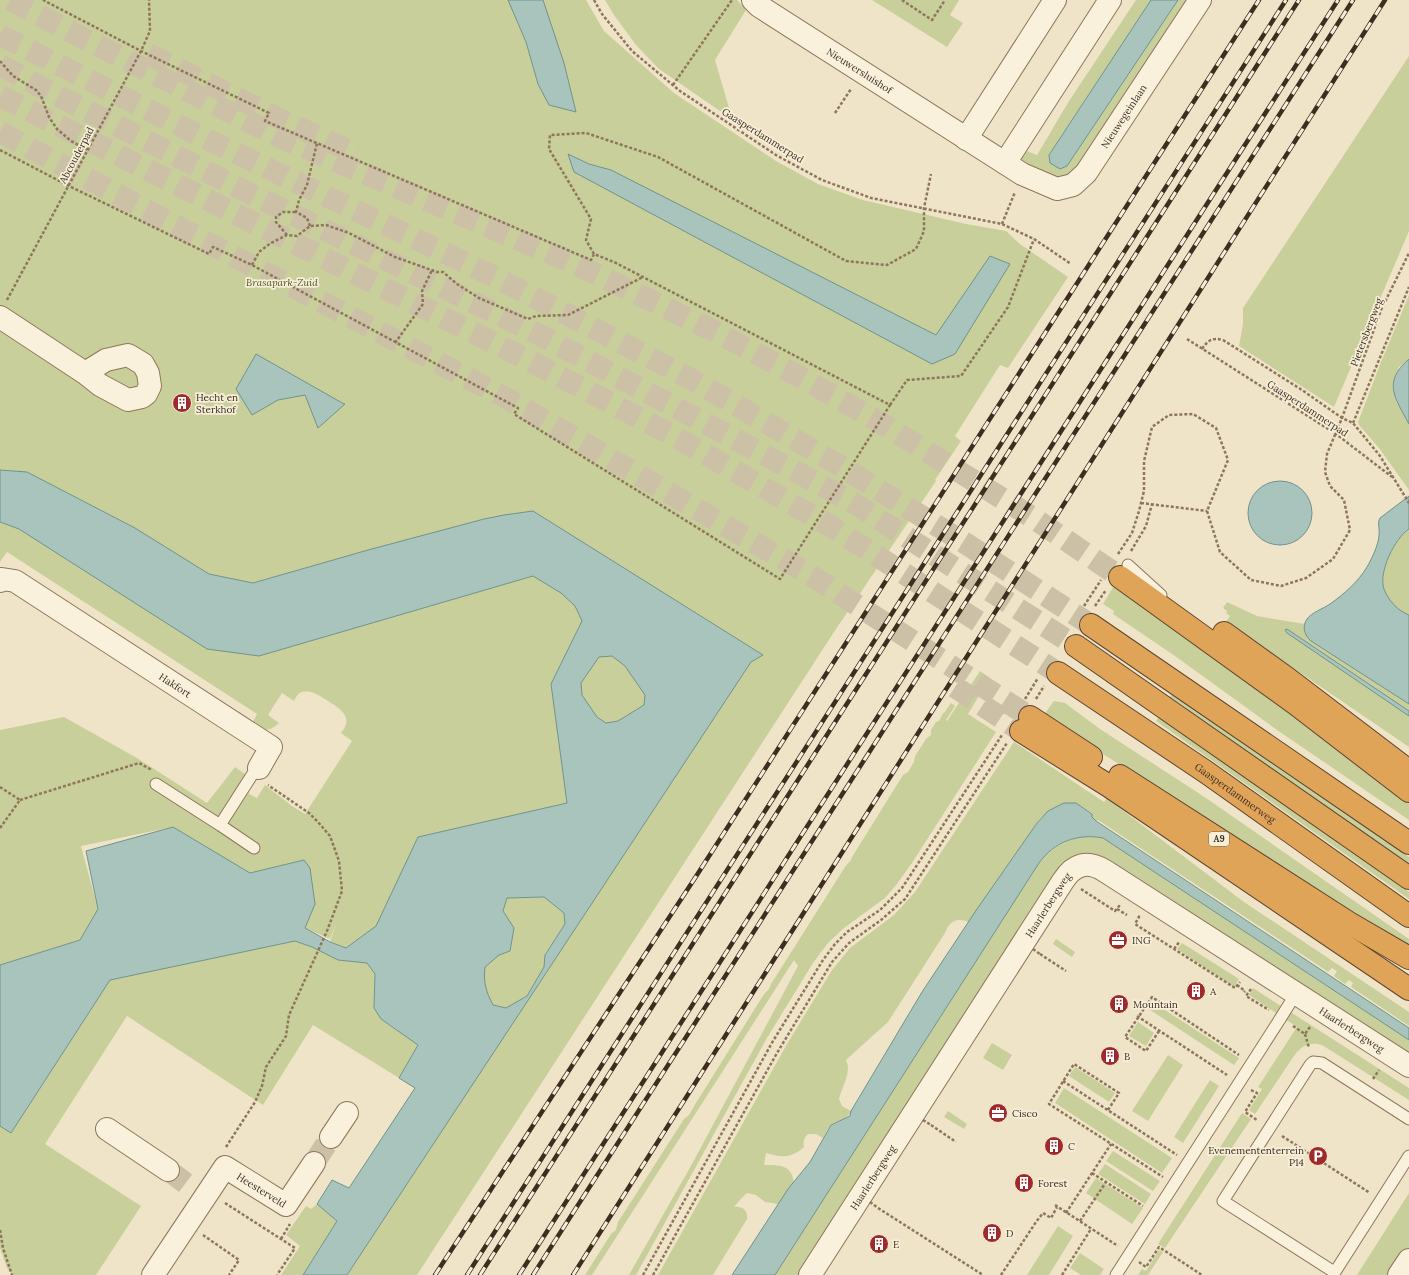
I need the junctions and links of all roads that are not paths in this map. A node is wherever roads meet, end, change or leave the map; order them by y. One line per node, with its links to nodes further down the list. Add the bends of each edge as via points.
1 (753, 0): 5 (street, Nieuwersluishof)
2 (1054, 0): 5 (street)
3 (1110, 0): 6 (street)
4 (1200, 0): 6 (street, Nieuwegeinlaan, via 1086,173 1073,185 1057,189)
5 (966, 139): 6 (street, Nieuwersluishof)
6 (1013, 169)
7 (2, 311): 8 (street)
8 (85, 373)
9 (0, 581): 15 (street, Hakfort, via 15,581 271,747)
10 (1091, 618): 20 (highway)
11 (1215, 645): 14 (lane); 14 (highway, via 1122,569 1254,654); 18 (highway)
12 (1076, 646): 22 (highway)
13 (1051, 679): 23 (highway, Gaasperdammerweg, via 1218,781)
14 (1306, 694): 16 (highway)
15 (255, 771): 19 (lane, Hakfort)
16 (1409, 771)
17 (156, 784): 19 (lane)
18 (1409, 791)
19 (220, 825): 21 (lane)
20 (1409, 843)
21 (254, 848)
22 (1409, 878)
23 (1409, 916)
24 (1409, 958): 25 (highway, A9, via 1024,722 1109,786)
25 (1409, 989)
26 (1293, 998): 27 (street, Haarlerbergweg); 38 (street, Haarlerbergweg, via 1100,868 1089,864 1075,868 1062,881); 39 (lane, bridge)
27 (1409, 1066)
28 (347, 1113): 31 (street)
29 (1409, 1119): 36 (lane, via 1322,1063 1313,1062 1223,1201)
30 (106, 1129): 34 (street)
31 (331, 1137)
32 (1409, 1156): 36 (lane)
33 (314, 1163): 37 (street, Heesterveld, via 286,1205 225,1167 202,1192 187,1224)
34 (168, 1170)
35 (1409, 1260): 40 (street)
36 (1333, 1274)
37 (153, 1275)
38 (810, 1275)
39 (1116, 1275)
40 (1399, 1275)

